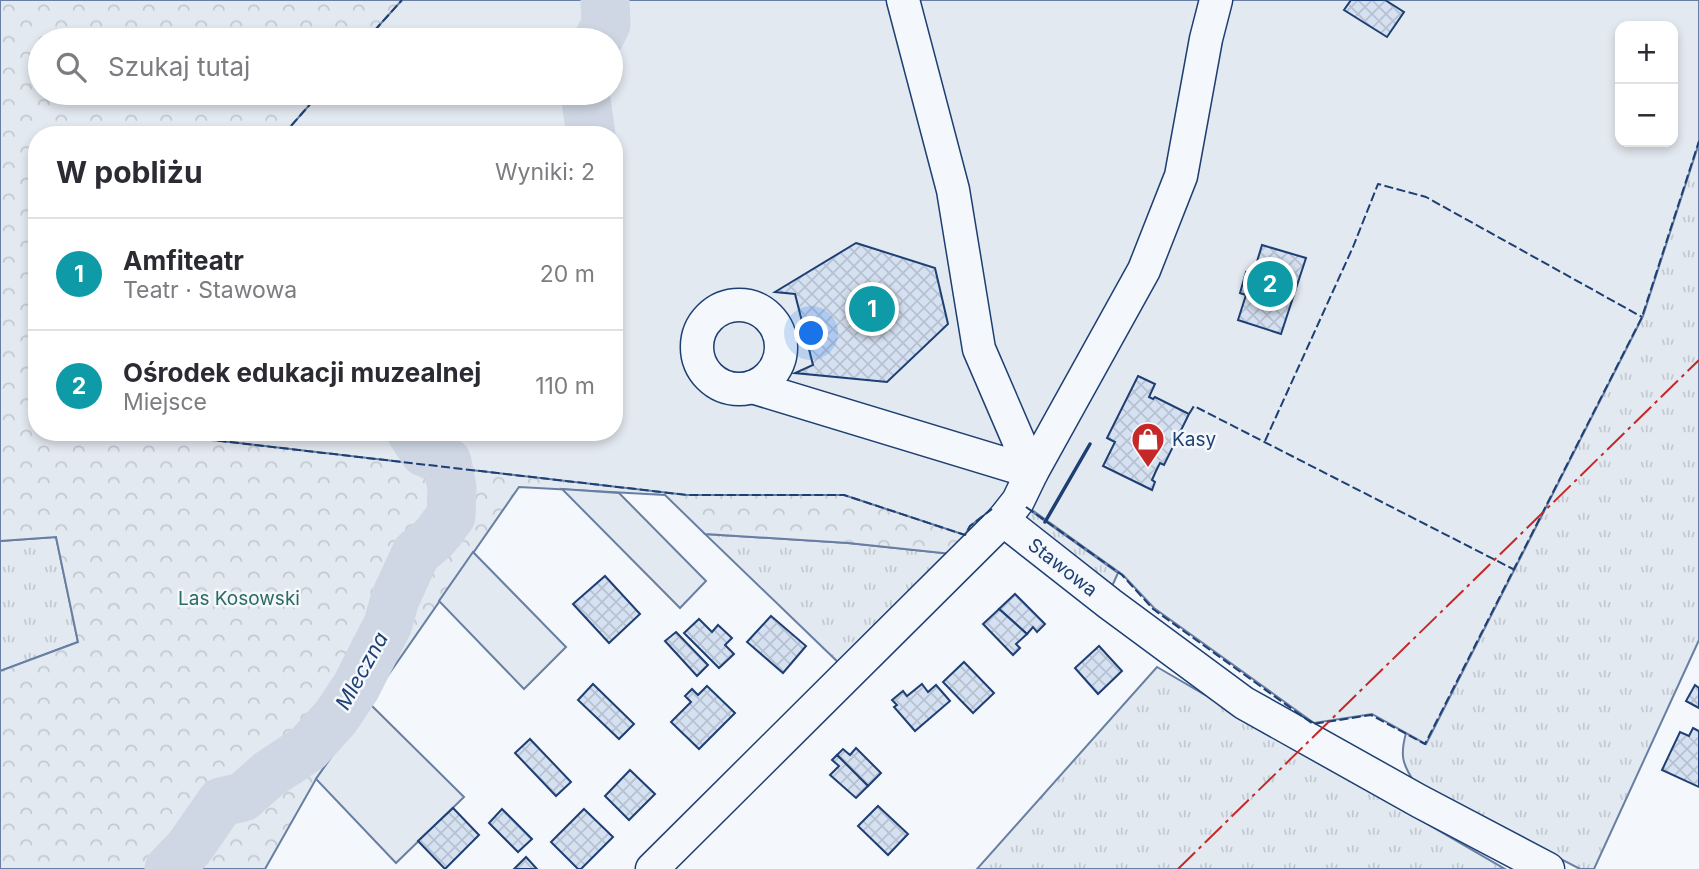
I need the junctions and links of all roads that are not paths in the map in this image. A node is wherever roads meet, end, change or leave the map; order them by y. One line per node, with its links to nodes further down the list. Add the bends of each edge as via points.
1 (903, 0): 4 (street, via 953,190 979,349)
2 (1216, 0): 4 (street, via 1175,194 1144,270)
3 (752, 387): 4 (street)
4 (1032, 472): 5 (street)
5 (1003, 520): 6 (street); 7 (street, Stawowa, via 1244,703)
6 (652, 869)
7 (1548, 869)

